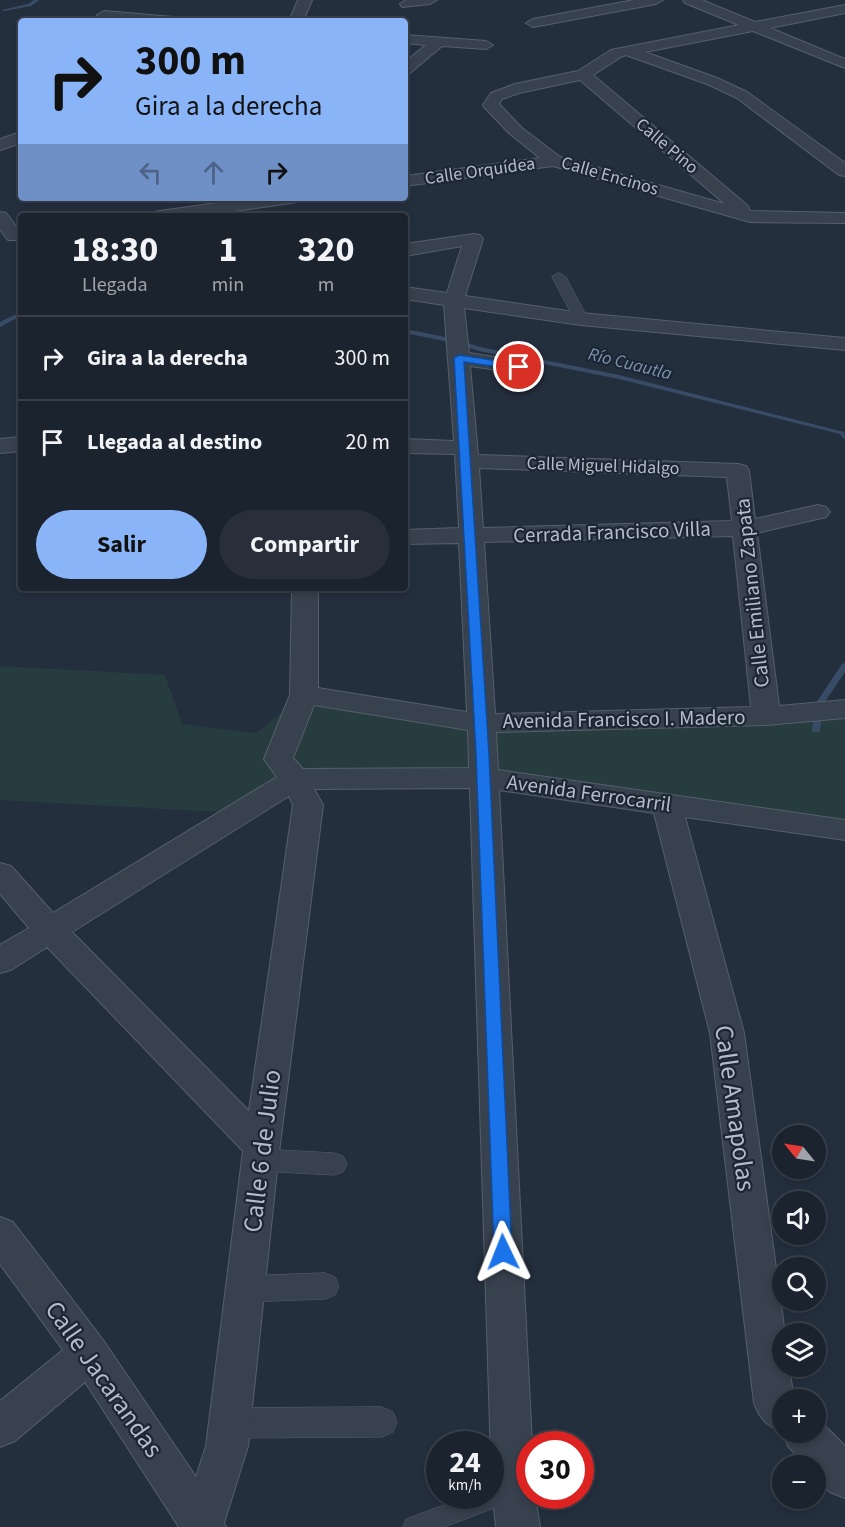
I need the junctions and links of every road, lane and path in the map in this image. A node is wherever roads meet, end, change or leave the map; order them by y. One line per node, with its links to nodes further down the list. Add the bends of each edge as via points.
1 (128, 0): 8 (street)
2 (305, 0): 9 (street)
3 (430, 0): 6 (street)
4 (656, 0): 10 (street)
5 (698, 1): 11 (street)
6 (407, 4)
7 (845, 9): 11 (street, Calle Encinos)
8 (100, 18)
9 (297, 18)
10 (533, 23)
11 (752, 27): 15 (street, Calle Encinos); 16 (street)
12 (408, 39): 13 (street)
13 (429, 40): 14 (street); 17 (street, via 438,42)
14 (486, 45)
15 (627, 51): 18 (street, Calle Encinos, via 616,53); 22 (street, via 742,95)
16 (845, 64)
17 (408, 67)
18 (583, 75): 21 (street, Calle Encinos, via 515,88 496,96 491,105 516,131); 28 (street, Calle Pino)
19 (18, 138): 20 (street)
20 (0, 145)
21 (555, 160): 23 (street, Calle Orquídea); 28 (street, Calle Encinos)
22 (845, 171)
23 (408, 181)
24 (279, 201): 25 (street)
25 (239, 211): 26 (street)
26 (202, 213)
27 (0, 217): 30 (street, via 14,236)
28 (750, 217): 29 (street, Calle Encinos)
29 (845, 218)
30 (18, 235)
31 (408, 250): 34 (street, via 474,239)
32 (559, 277): 35 (street)
33 (408, 293): 34 (street)
34 (454, 301): 35 (street); 37 (street)
35 (581, 319): 36 (street)
36 (845, 344)
37 (459, 358): 38 (street); 42 (street)
38 (519, 367)
39 (18, 444): 40 (street)
40 (0, 446)
41 (408, 446): 42 (street, Calle Miguel Hidalgo)
42 (466, 454): 43 (street, Calle Miguel Hidalgo); 46 (street)
43 (738, 471): 45 (street, Calle Emiliano Zapata)
44 (818, 512): 45 (street, Cerrada Francisco Villa)
45 (746, 528): 46 (street, Cerrada Francisco Villa); 51 (street, Calle Emiliano Zapata)
46 (471, 536): 47 (street, Cerrada Francisco Villa); 52 (street)
47 (408, 537)
48 (305, 591): 49 (street)
49 (304, 695): 52 (street); 53 (street, Calle 6 de Julio, via 278,759)
50 (845, 709): 51 (street, Avenida Francisco I. Madero)
51 (766, 716): 52 (street, Avenida Francisco I. Madero)
52 (481, 723): 54 (street)
53 (295, 778): 54 (street, Avenida Ferrocarril); 58 (street); 60 (street, Calle 6 de Julio, via 308,805)
54 (484, 778): 55 (street, Avenida Ferrocarril); 72 (street)
55 (667, 805): 56 (street, Avenida Ferrocarril); 66 (street, Calle Amapolas, via 727,1033)
56 (845, 830)
57 (0, 874): 58 (street)
58 (50, 929): 59 (street); 60 (street)
59 (0, 961)
60 (261, 1154): 61 (street); 64 (street, Calle 6 de Julio)
61 (334, 1164)
62 (0, 1234): 65 (street, Calle Jacarandas)
63 (326, 1286): 64 (street)
64 (246, 1289): 68 (street, Calle 6 de Julio)
65 (89, 1353): 69 (street); 73 (street, Calle Jacarandas)
66 (772, 1389)
67 (382, 1422): 68 (street)
68 (230, 1423): 73 (street, Calle 6 de Julio)
69 (0, 1426)
70 (813, 1443): 71 (street)
71 (845, 1477)
72 (516, 1508): 74 (lane)
73 (203, 1526)
74 (414, 1527)

